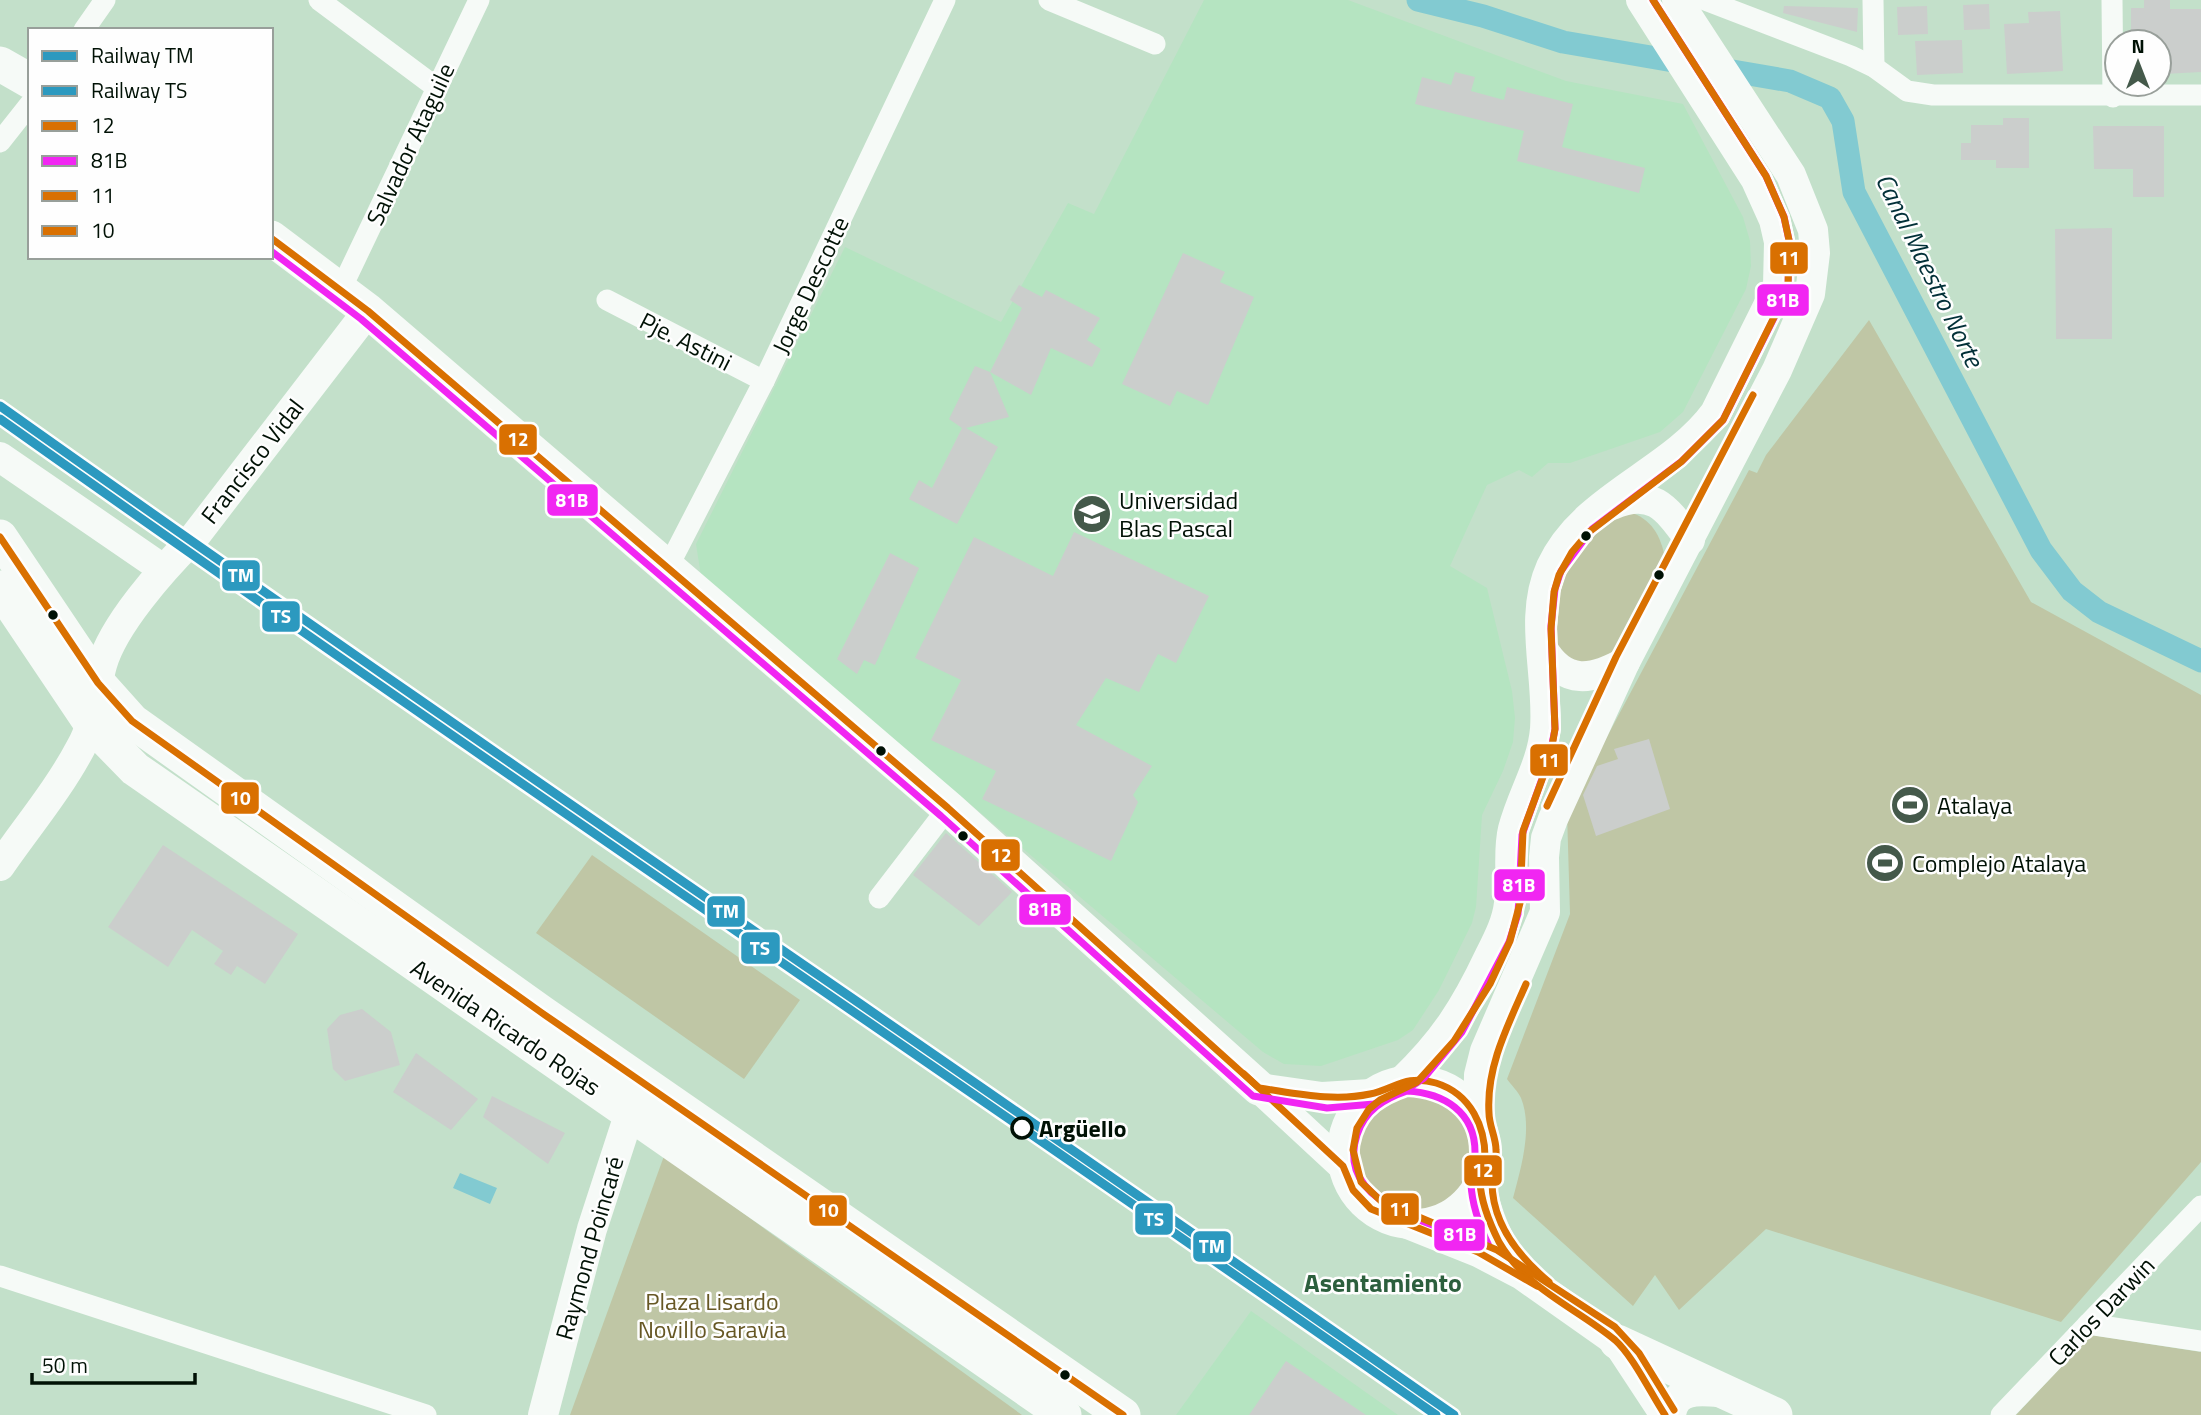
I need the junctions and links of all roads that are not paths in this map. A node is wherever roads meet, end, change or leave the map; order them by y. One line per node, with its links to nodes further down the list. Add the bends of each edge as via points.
1 (105, 0): 11 (street)
2 (319, 0): 17 (street)
3 (478, 0): 17 (street, Salvador Ataguile)
4 (945, 0): 26 (street, Jorge Descotte)
5 (1049, 0): 13 (street)
6 (1640, 0): 28 (main road, via 1756,180 1779,242 1778,286 1703,430)
7 (1677, 0): 30 (main road, via 1791,175 1813,230 1814,274 1803,312)
8 (1705, 0): 15 (street)
9 (1873, 0): 15 (street)
10 (2112, 0): 12 (street)
11 (85, 28)
12 (2112, 28)
13 (1155, 44)
14 (0, 64): 16 (main road)
15 (1874, 67): 20 (street, via 1907,91 1933,95)
16 (28, 80)
17 (436, 88): 24 (street, Salvador Ataguile)
18 (2173, 96): 19 (street)
19 (2201, 96)
20 (2103, 97)
21 (28, 107): 22 (street)
22 (0, 142)
23 (273, 239): 24 (main road)
24 (354, 300): 31 (main road); 32 (main road, Francisco Vidal, via 192,540)
25 (607, 300): 26 (street, Pje. Astini)
26 (764, 381): 31 (street, Jorge Descotte)
27 (0, 457): 32 (main road)
28 (1602, 509): 30 (main road, via 1624,499 1653,499); 34 (main road, via 1583,522 1551,568 1541,594 1538,623)
29 (0, 537): 36 (main road, Avenida Ricardo Rojas)
30 (1690, 540): 35 (main road)
31 (668, 567): 38 (main road)
32 (163, 569): 36 (main road, Francisco Vidal, via 112,641)
33 (0, 588): 37 (main road, Avenida Ricardo Rojas)
34 (1543, 649): 35 (main road, via 1556,666 1574,676 1595,676); 41 (main road, via 1541,760 1512,833 1505,924 1454,1025)
35 (1625, 662): 45 (main road, via 1546,838 1545,912 1485,1051)
36 (98, 683): 37 (main road, Francisco Vidal); 44 (main road, Avenida Ricardo Rojas, via 113,703 155,738)
37 (92, 725): 39 (main road, Francisco Vidal); 44 (main road, Avenida Ricardo Rojas, via 162,789)
38 (948, 808): 40 (street); 42 (main road)
39 (0, 866)
40 (879, 898)
41 (1402, 1081): 43 (main road); 45 (main road, via 1424,1080 1445,1087)
42 (1259, 1088): 43 (main road, via 1322,1097); 46 (main road)
43 (1371, 1094): 46 (main road, via 1355,1110 1345,1131)
44 (641, 1101): 57 (main road, Raymond Poincaré, via 592,1228); 58 (main road, Avenida Ricardo Rojas); 59 (main road, Avenida Ricardo Rojas)
45 (1478, 1118): 47 (main road, via 1486,1149)
46 (1343, 1166): 49 (main road, via 1361,1201 1382,1216)
47 (1480, 1180): 49 (main road, via 1473,1194 1449,1215); 50 (main road, via 1487,1216)
48 (2201, 1206): 52 (street, Carlos Darwin)
49 (1408, 1223): 50 (main road)
50 (1521, 1275): 54 (main road)
51 (0, 1276): 56 (street)
52 (2088, 1324): 53 (street); 63 (street, Carlos Darwin)
53 (2201, 1341)
54 (1617, 1342): 55 (main road); 60 (main road)
55 (1728, 1394): 61 (main road, via 1684,1393 1675,1400); 62 (main road)
56 (426, 1415)
57 (542, 1415)
58 (1064, 1415)
59 (1124, 1415)
60 (1665, 1415)
61 (1671, 1415)
62 (1775, 1415)
63 (2001, 1415)

